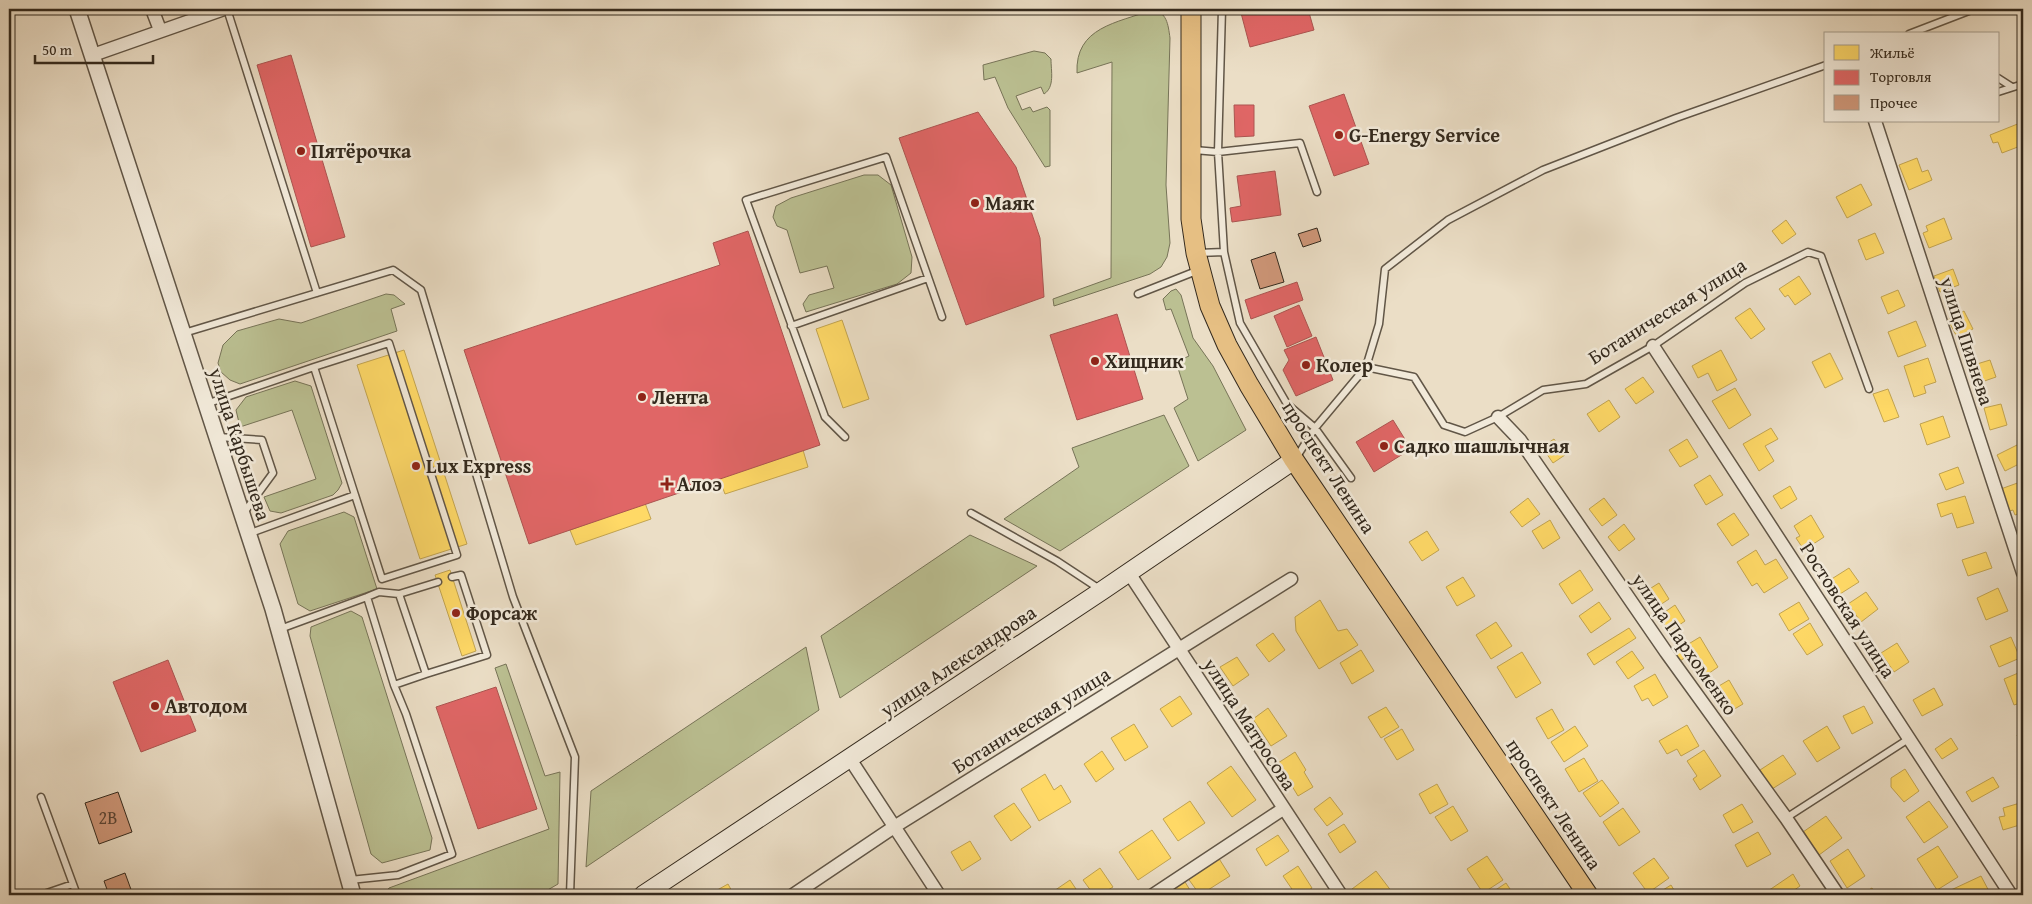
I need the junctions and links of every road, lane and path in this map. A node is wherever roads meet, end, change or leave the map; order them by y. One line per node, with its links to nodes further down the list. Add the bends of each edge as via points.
1 (77, 9): 11 (street, улица Карбышева)
2 (152, 9): 8 (street)
3 (225, 9): 8 (street); 24 (lane)
4 (1191, 9): 18 (main road, проспект Ленина)
5 (1222, 9): 19 (lane)
6 (1974, 9): 7 (lane)
7 (1925, 28): 9 (lane); 10 (lane)
8 (160, 30): 11 (street)
9 (1914, 32)
10 (1930, 32)
11 (93, 55): 28 (street, улица Карбышева)
12 (1824, 66): 31 (lane, via 1543,170 1448,220 1386,269 1379,324)
13 (2000, 79): 15 (lane)
14 (2023, 84): 15 (lane)
15 (2012, 87): 16 (lane)
16 (2000, 91)
17 (1875, 122): 44 (street, улица Пивнева)
18 (1190, 150): 19 (lane); 22 (main road, проспект Ленина, via 1191,219)
19 (1218, 152): 20 (lane, via 1300,144); 21 (lane)
20 (1317, 192)
21 (1224, 252): 22 (lane); 35 (lane, via 1240,323 1287,404)
22 (1198, 261): 25 (lane); 38 (main road, проспект Ленина, via 1210,306 1227,345)
23 (928, 278): 26 (lane); 27 (lane); 27 (lane, via 886,157 746,200)
24 (317, 293): 28 (lane); 66 (lane, via 393,270 420,290 513,598 574,757)
25 (1138, 294)
26 (942, 317)
27 (791, 326): 37 (lane, via 825,418)
28 (183, 334): 33 (street, улица Карбышева)
29 (1653, 346): 32 (lane, Ботаническая улица, via 1745,283 1808,252 1821,256); 34 (lane, Ботаническая улица, via 1586,384 1543,390); 56 (street, Ростовская улица)
30 (314, 367): 33 (lane); 40 (lane); 40 (lane, via 389,343 457,555 382,579)
31 (1366, 367): 34 (lane, Ботаническая улица, via 1414,377 1444,425 1465,432); 35 (lane)
32 (1869, 389)
33 (206, 405): 36 (street, улица Карбышева)
34 (1498, 416): 60 (street, улица Пархоменко, via 1520,440 1666,652)
35 (1315, 428): 38 (lane); 39 (lane)
36 (216, 437): 42 (street, улица Карбышева); 42 (lane, via 262,440 273,473)
37 (845, 437)
38 (1294, 460): 45 (main road, улица Александрова); 72 (main road, проспект Ленина)
39 (1351, 478)
40 (355, 495): 43 (lane)
41 (971, 513): 49 (lane)
42 (242, 515): 43 (street, улица Карбышева)
43 (248, 534): 52 (street, улица Карбышева)
44 (2023, 572)
45 (1128, 573): 49 (main road, улица Александрова); 53 (street, улица Матросова)
46 (452, 577): 54 (lane, via 460,574 487,655)
47 (1291, 579): 53 (street, Ботаническая улица)
48 (438, 582): 50 (lane)
49 (1102, 590): 57 (main road, улица Александрова)
50 (399, 594): 51 (lane, via 379,592); 54 (lane)
51 (367, 597): 52 (lane); 55 (lane)
52 (279, 630): 63 (street, улица Карбышева)
53 (1179, 649): 59 (street, улица Матросова); 61 (street, Ботаническая улица)
54 (426, 674): 55 (lane)
55 (394, 685): 63 (lane, via 452,854 398,875)
56 (1910, 738): 60 (lane); 74 (street, Ростовская улица)
57 (850, 759): 61 (street); 67 (main road, улица Александрова)
58 (41, 797): 62 (lane)
59 (1283, 808): 70 (street); 71 (street, улица Матросова)
60 (1786, 818): 73 (street, улица Пархоменко)
61 (894, 827): 68 (street, Ботаническая улица); 69 (street)
62 (73, 884): 64 (lane); 65 (lane)
63 (351, 888)
64 (41, 895)
65 (77, 895)
66 (570, 895)
67 (643, 895)
68 (793, 895)
69 (939, 895)
70 (1153, 895)
71 (1341, 895)
72 (1588, 895)
73 (1838, 895)
74 (2011, 895)

